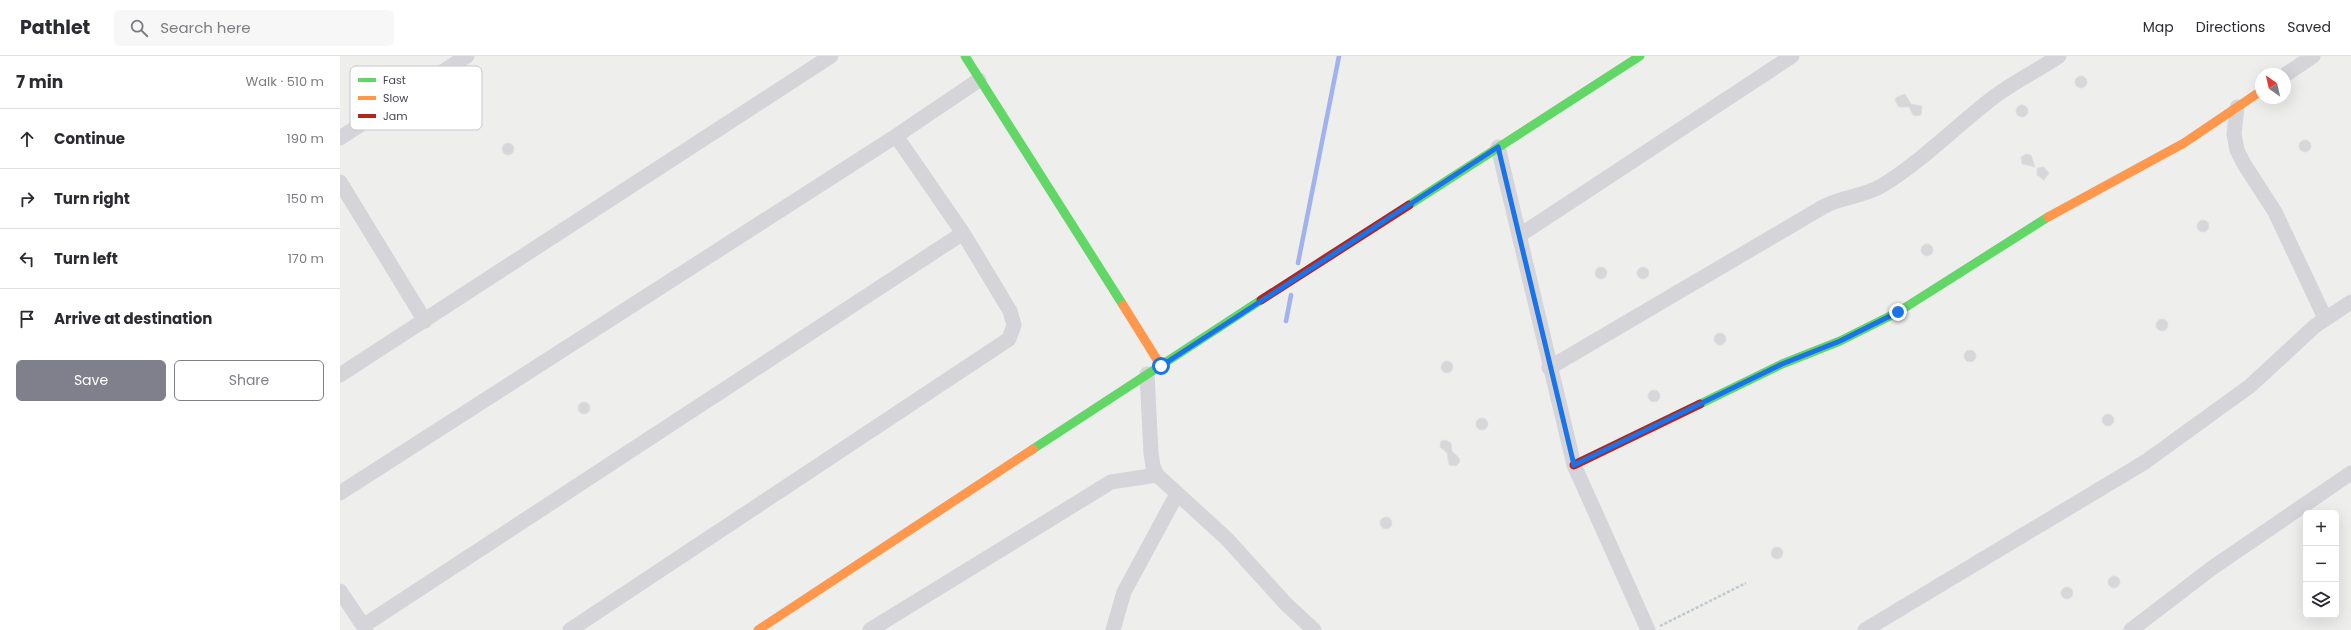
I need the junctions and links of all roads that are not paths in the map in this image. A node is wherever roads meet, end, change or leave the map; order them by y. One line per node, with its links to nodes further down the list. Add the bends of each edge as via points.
1 (467, 56): 8 (street)
2 (831, 56): 22 (street)
3 (965, 56): 10 (street)
4 (1640, 56): 16 (street)
5 (1792, 56): 19 (street)
6 (2059, 56): 24 (street, via 1991,99 1947,138 1883,186 1860,196 1832,202)
7 (2313, 56): 9 (street)
8 (452, 66)
9 (2291, 71)
10 (979, 80): 14 (street); 23 (street)
11 (2255, 95): 12 (street)
12 (2237, 107): 21 (street, via 2234,134 2237,150 2275,212); 27 (street, via 2119,180 2064,207 1898,312 1840,341 1782,364)
13 (352, 130): 15 (street)
14 (896, 136): 18 (street); 30 (street)
15 (340, 138)
16 (1498, 147): 19 (street); 23 (street)
17 (340, 182): 22 (street)
18 (963, 233): 33 (street); 35 (street, via 1012,316 1014,325 1010,339)
19 (1520, 235): 24 (street)
20 (2351, 302): 21 (street)
21 (2326, 318): 40 (street, via 2250,386 2145,462)
22 (425, 321): 26 (street)
23 (1161, 366): 25 (street)
24 (1549, 368): 27 (street)
25 (1147, 374): 29 (street, via 1152,466); 36 (street)
26 (340, 375)
27 (1574, 465): 34 (street)
28 (2351, 473): 41 (street, via 2231,554)
29 (1157, 475): 31 (street); 37 (street, via 1111,482)
30 (340, 493)
31 (1177, 494): 38 (street, via 1124,592); 39 (street, via 1227,539 1286,604)
32 (340, 591): 33 (street)
33 (364, 628)
34 (1653, 628)
35 (570, 630)
36 (758, 630)
37 (870, 630)
38 (1113, 630)
39 (1314, 630)
40 (1865, 630)
41 (2131, 630)

